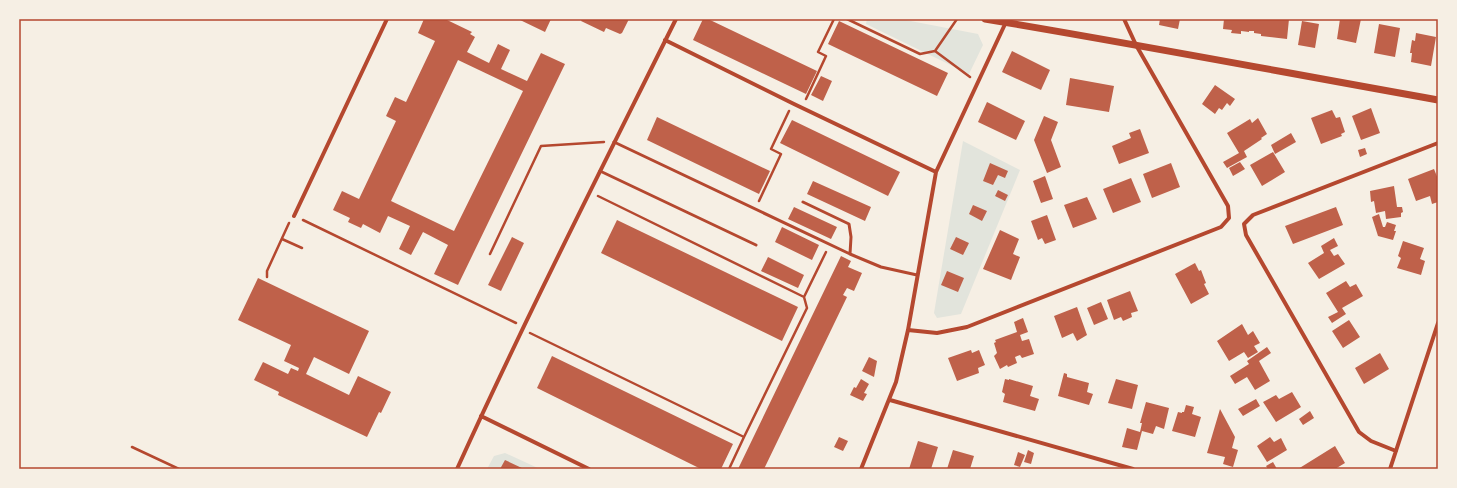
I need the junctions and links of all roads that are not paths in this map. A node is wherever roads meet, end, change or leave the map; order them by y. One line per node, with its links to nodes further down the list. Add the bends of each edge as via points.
1 (387, 19): 14 (street)
2 (676, 19): 6 (street)
3 (985, 19): 5 (street)
4 (1124, 19): 7 (street)
5 (1006, 22): 7 (street); 12 (street)
6 (665, 40): 9 (street); 12 (street)
7 (1136, 45): 8 (street); 19 (street, via 1228,206 1229,218 1221,227 967,327 937,333)
8 (1438, 100)
9 (614, 142): 11 (street); 16 (lane)
10 (1438, 143): 22 (street, via 1253,215 1244,224 1246,235 1359,432 1371,441)
11 (600, 171): 15 (lane); 21 (street)
12 (936, 172): 17 (street)
13 (803, 202): 16 (lane, via 849,224)
14 (294, 216)
15 (756, 245)
16 (850, 254): 17 (lane, via 882,267)
17 (917, 275): 19 (street)
18 (1438, 323): 22 (street)
19 (908, 330): 20 (street)
20 (890, 400): 25 (street); 26 (street)
21 (481, 416): 23 (street); 24 (street)
22 (1396, 451): 27 (street)
23 (457, 469)
24 (589, 469)
25 (861, 469)
26 (1133, 469)
27 (1390, 469)

